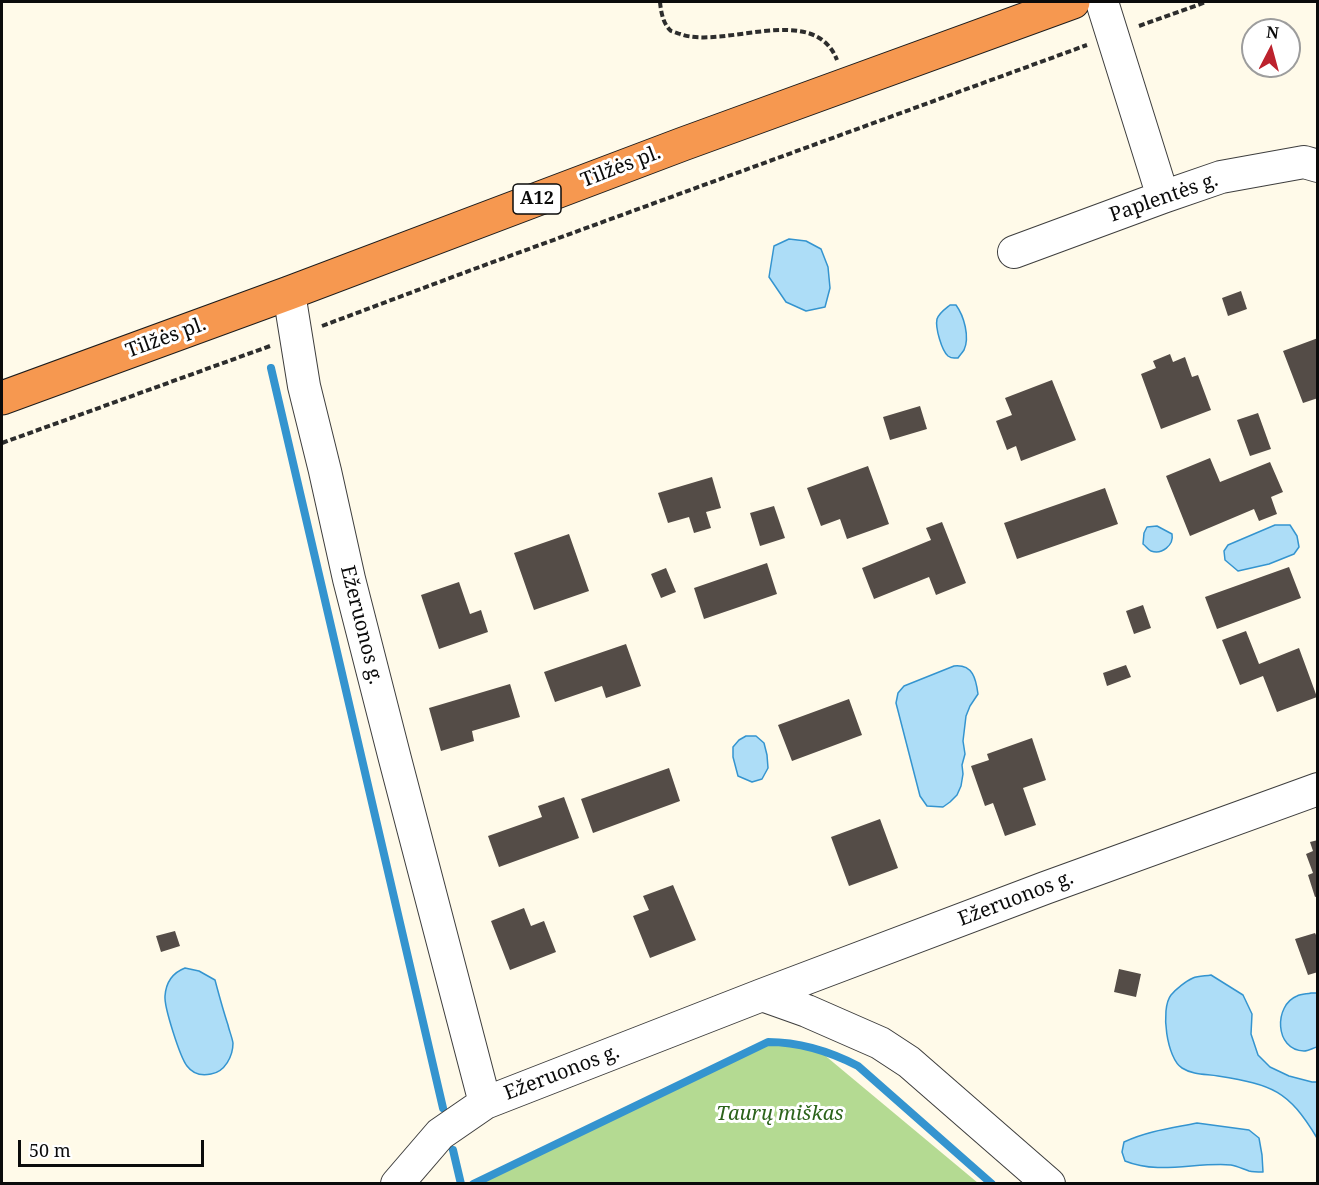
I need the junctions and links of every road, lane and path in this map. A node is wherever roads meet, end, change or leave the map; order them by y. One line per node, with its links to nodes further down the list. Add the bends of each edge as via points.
1 (660, 2): 6 (path, via 661,16 671,31 686,36 702,38 777,29 805,32 822,39 832,49)
2 (1074, 2): 6 (highway, Tilžės pl. / A12)
3 (1102, 2): 5 (street)
4 (1206, 2): 5 (path)
5 (1113, 36): 8 (street); 11 (path)
6 (846, 84): 10 (highway, Tilžės pl. / A12)
7 (1317, 166): 8 (street, Paplentės g., via 1304,162 1221,177)
8 (1163, 197): 9 (street, Paplentės g.)
9 (1014, 252)
10 (290, 294): 11 (street, Ežeruonos g.); 12 (highway, Tilžės pl. / A12)
11 (296, 336): 13 (path); 16 (street, Ežeruonos g., via 349,579)
12 (2, 398)
13 (2, 444)
14 (1317, 789): 15 (street, Ežeruonos g.)
15 (762, 995): 16 (street, Ežeruonos g.); 18 (street, via 880,1043 909,1062)
16 (485, 1103): 17 (street, via 440,1134)
17 (397, 1184)
18 (1048, 1184)

